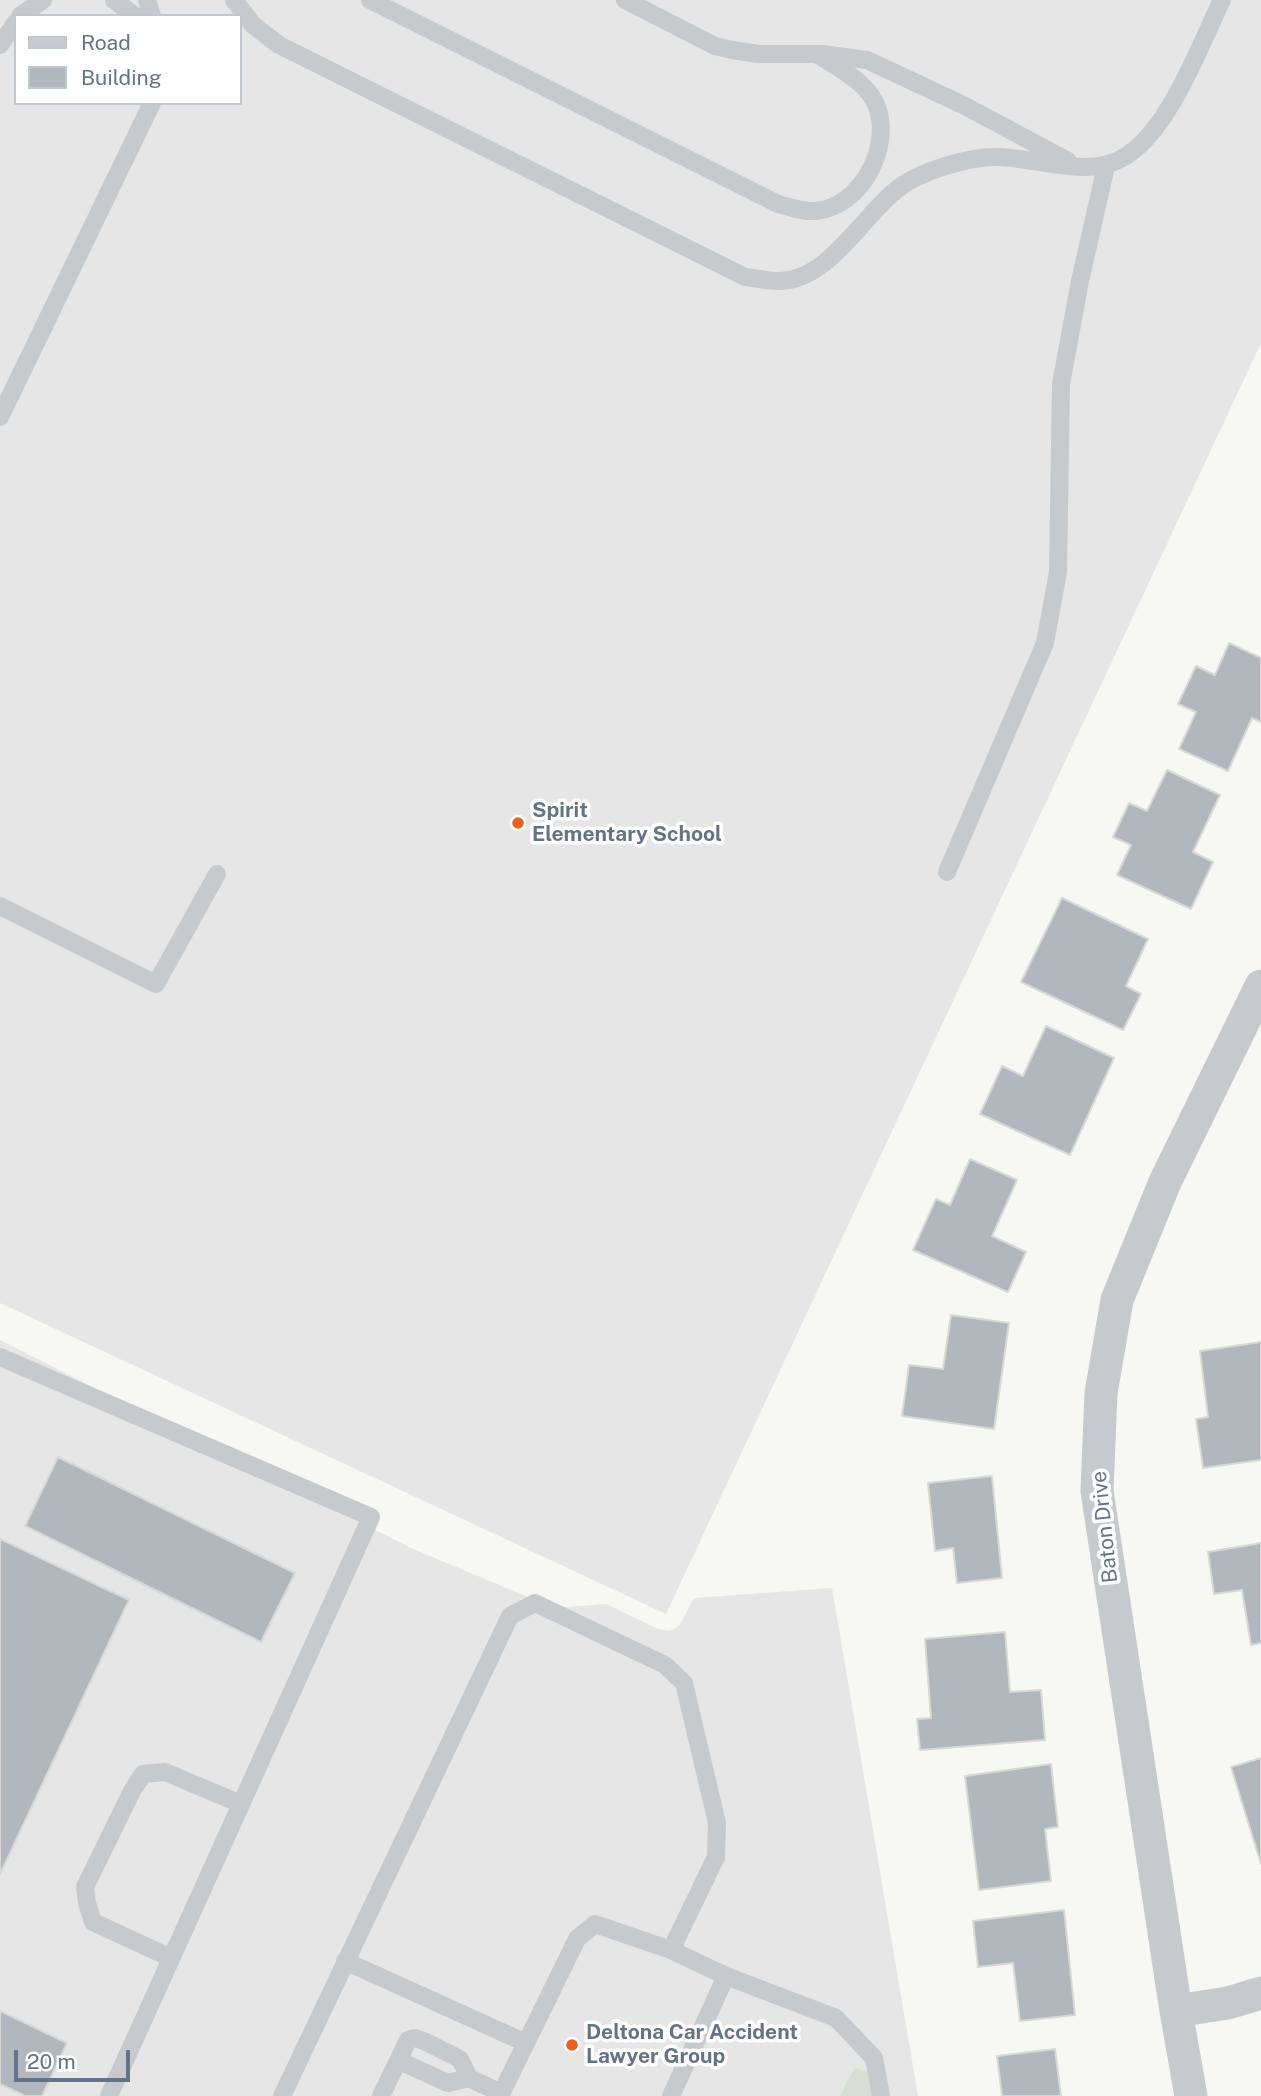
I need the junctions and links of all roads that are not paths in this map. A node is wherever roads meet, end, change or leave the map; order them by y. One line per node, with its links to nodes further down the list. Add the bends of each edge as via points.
1 (43, 0): 7 (lane)
2 (114, 0): 8 (lane)
3 (234, 0): 16 (lane, via 253,25 279,45 746,277 780,281 815,271)
4 (370, 0): 15 (lane, via 778,204 816,211)
5 (625, 0): 11 (lane, via 715,46 758,54)
6 (1222, 0): 14 (lane, via 1163,120 1146,140)
7 (23, 14)
8 (132, 14)
9 (14, 25): 10 (lane)
10 (0, 45)
11 (817, 54): 13 (lane, via 867,60); 15 (lane, via 865,88 877,105 881,124 873,166 864,182)
12 (151, 105): 17 (lane)
13 (1077, 166): 14 (lane); 16 (lane, via 981,158 922,174 899,187)
14 (1106, 166): 18 (lane, via 1061,384 1058,572 1045,643)
15 (845, 198): 16 (lane)
16 (864, 222)
17 (0, 418)
18 (947, 872)
19 (217, 874): 20 (lane, via 156,984)
20 (0, 906)
21 (1261, 986): 29 (street, Baton Drive, via 1165,1182 1116,1300 1101,1393 1097,1491)
22 (0, 1357): 23 (lane, via 371,1517)
23 (241, 1804): 25 (lane); 25 (lane, via 165,1772 143,1774 85,1887 93,1922)
24 (671, 1950): 26 (lane, via 716,1857 717,1823 684,1683 665,1665 535,1603 510,1616); 27 (lane); 30 (lane, via 595,1924 577,1939)
25 (172, 1958): 34 (lane)
26 (345, 1961): 30 (lane); 35 (lane)
27 (726, 1976): 37 (lane); 38 (lane, via 836,2018 874,2059)
28 (1261, 1993): 29 (street)
29 (1175, 2011): 39 (street, Baton Drive)
30 (526, 2043): 33 (lane)
31 (397, 2063): 32 (lane, via 447,2083); 32 (lane, via 408,2040 415,2038 460,2059); 36 (lane)
32 (469, 2078): 33 (lane)
33 (501, 2095)
34 (109, 2096)
35 (282, 2096)
36 (381, 2096)
37 (671, 2096)
38 (881, 2096)
39 (1191, 2096)

